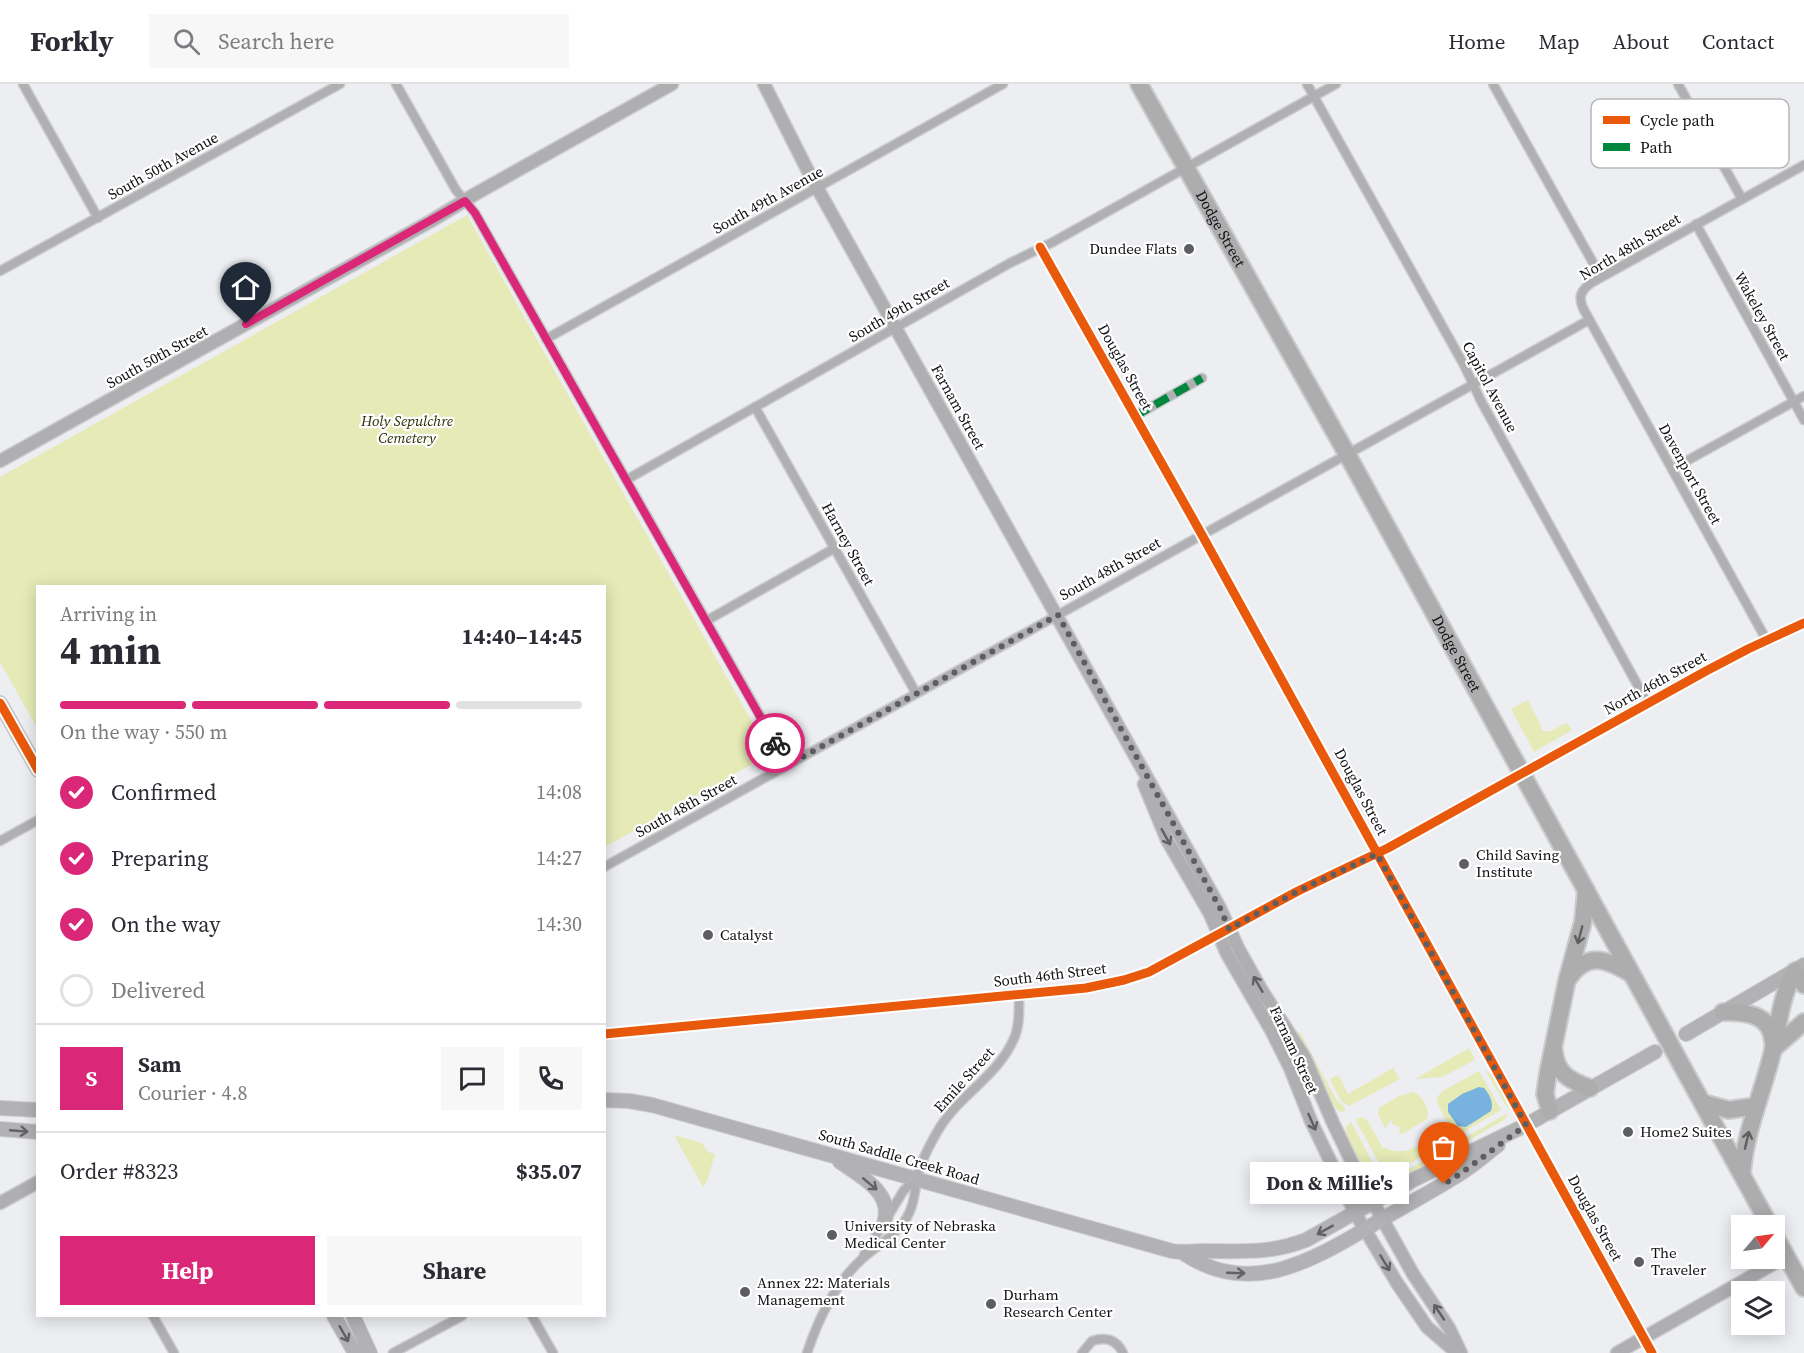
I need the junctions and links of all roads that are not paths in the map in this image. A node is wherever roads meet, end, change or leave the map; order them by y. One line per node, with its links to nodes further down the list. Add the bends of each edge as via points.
1 (23, 84): 20 (street)
2 (340, 84): 20 (street, South 50th Avenue)
3 (396, 84): 19 (street)
4 (672, 84): 19 (main road, South 50th Street)
5 (764, 84): 17 (main road, Farnam Street)
6 (1003, 84): 17 (street, South 49th Avenue)
7 (1139, 84): 15 (highway, Dodge Street)
8 (1307, 84): 12 (street, Capitol Avenue)
9 (1336, 84): 12 (street, South 49th Street)
10 (1493, 84): 24 (street)
11 (1678, 84): 13 (street)
12 (1314, 96): 15 (street, South 49th Street); 29 (street, Capitol Avenue)
13 (1686, 99)
14 (1804, 165): 18 (street, North 48th Street)
15 (1186, 167): 22 (street, South 49th Street); 35 (highway, Dodge Street)
16 (1725, 168): 18 (street)
17 (817, 188): 26 (main road, Farnam Street); 27 (street, South 49th Avenue)
18 (1742, 199): 21 (street, North 48th Street)
19 (465, 201): 27 (street); 36 (main road, South 50th Street)
20 (98, 218): 23 (street, South 50th Avenue)
21 (1696, 224): 24 (street, North 48th Street); 31 (street, Wakeley Street)
22 (1040, 247): 26 (street, South 49th Street); 33 (street, Douglas Street)
23 (0, 271)
24 (1601, 278): 25 (street, North 48th Street, via 1580,296)
25 (1589, 320): 29 (street); 37 (street, Davenport Street)
26 (896, 328): 32 (street, South 49th Street); 41 (main road, Farnam Street)
27 (546, 339): 38 (street)
28 (1202, 378): 33 (street)
29 (1474, 384): 35 (street); 47 (street, Capitol Avenue)
30 (1804, 396): 31 (street)
31 (1794, 402): 34 (street, Wakeley Street); 37 (street)
32 (755, 407): 38 (street, South 49th Street); 40 (street, Harney Street)
33 (1135, 416): 39 (street, Douglas Street)
34 (1804, 420)
35 (1347, 454): 39 (street, South 48th Street); 50 (highway, Dodge Street)
36 (0, 461)
37 (1672, 469): 44 (street, Davenport Street)
38 (626, 480): 42 (street)
39 (1202, 535): 41 (street, South 48th Street); 53 (street, Douglas Street)
40 (834, 548): 42 (street); 45 (street, Harney Street)
41 (1058, 615): 45 (street, South 48th Street); 56 (main road, Farnam Street, via 1220,908)
42 (706, 621): 48 (street)
43 (1804, 623): 44 (street, North 46th Street)
44 (1767, 641): 47 (street, North 46th Street)
45 (916, 693): 48 (street, South 48th Street)
46 (0, 703): 49 (main road)
47 (1648, 704): 50 (street, North 46th Street)
48 (788, 765): 54 (street, South 48th Street)
49 (36, 766)
50 (1522, 773): 53 (street, South 46th Street); 55 (highway, Dodge Street)
51 (36, 821): 52 (street)
52 (0, 841)
53 (1377, 854): 56 (street, South 46th Street); 76 (street, Douglas Street)
54 (606, 866)
55 (1586, 889): 58 (highway, Dodge Street); 59 (highway, one-way to 59, via 1583,922)
56 (1224, 932): 61 (street, South 46th Street, via 1149,972 1124,980); 83 (main road, Farnam Street, one-way to 56, via 1342,1144 1305,1058); 85 (main road, Farnam Street, one-way to 85, via 1227,954 1290,1068)
57 (1799, 968): 60 (highway); 62 (main road); 67 (highway, via 1785,990)
58 (1632, 974): 59 (highway, via 1598,960 1577,968); 71 (highway, Dodge Street, bridge)
59 (1567, 980): 66 (highway)
60 (1804, 985)
61 (1019, 995): 64 (street, South 46th Street); 81 (street, Emile Street, via 1016,1034 1007,1052 937,1131)
62 (1723, 1012): 65 (main road); 67 (highway, via 1747,1013 1761,1019 1771,1032)
63 (1803, 1024): 67 (highway)
64 (606, 1034)
65 (1686, 1034)
66 (1553, 1044): 69 (highway, via 1564,1075); 75 (highway, via 1546,1090)
67 (1773, 1049): 72 (highway)
68 (1654, 1052): 69 (main road, South Saddle Creek Road)
69 (1590, 1088): 75 (main road, South Saddle Creek Road)
70 (606, 1100): 79 (main road, South Saddle Creek Road, via 651,1105)
71 (1703, 1102): 72 (highway, via 1729,1110); 80 (highway, Dodge Street)
72 (1756, 1106): 80 (highway, one-way to 72, via 1745,1144)
73 (0, 1108): 74 (main road)
74 (36, 1110)
75 (1550, 1111): 76 (main road, South Saddle Creek Road)
76 (1526, 1125): 83 (main road, South Saddle Creek Road); 87 (main road, South Saddle Creek Road, via 1460,1174); 100 (street, Douglas Street)
77 (0, 1129): 78 (main road, one-way to 78)
78 (36, 1132)
79 (831, 1156): 81 (main road, South Saddle Creek Road); 88 (main road, one-way to 88, via 882,1195 886,1213)
80 (1742, 1174): 86 (highway, Dodge Street)
81 (917, 1179): 88 (street, Emile Street, via 904,1190); 90 (main road, South Saddle Creek Road); 93 (street, Emile Street, via 915,1201 905,1221)
82 (36, 1183): 84 (main road)
83 (1373, 1202): 85 (main road, South Saddle Creek Road); 87 (main road, Farnam Street)
84 (0, 1203)
85 (1355, 1213): 89 (main road, Farnam Street); 90 (main road, South Saddle Creek Road, one-way to 90, via 1306,1240 1281,1248)
86 (1764, 1215)
87 (1382, 1219): 89 (main road, South Saddle Creek Road); 109 (main road, Farnam Street, one-way to 87, via 1449,1328)
88 (883, 1226): 93 (street, Emile Street)
89 (1365, 1230): 90 (main road, South Saddle Creek Road, one-way to 89, via 1200,1265 1226,1272 1267,1272 1306,1261); 109 (main road, Farnam Street, one-way to 109, via 1427,1327)
90 (1183, 1253)
91 (1785, 1253): 92 (highway)
92 (1787, 1256): 94 (highway); 100 (main road)
93 (861, 1260): 107 (street, Emile Street, via 835,1292)
94 (1804, 1288)
95 (154, 1317): 102 (street)
96 (335, 1317): 103 (main road, one-way to 103)
97 (353, 1317): 104 (main road)
98 (460, 1317): 105 (street)
99 (533, 1317): 106 (street)
100 (1644, 1338): 110 (main road); 111 (street, Douglas Street)
101 (1082, 1352): 108 (street, via 1092,1341 1106,1338 1118,1344)
102 (174, 1353)
103 (355, 1353)
104 (370, 1353)
105 (393, 1353)
106 (552, 1353)
107 (807, 1353)
108 (1123, 1353)
109 (1459, 1353)
110 (1617, 1353)
111 (1652, 1353)

